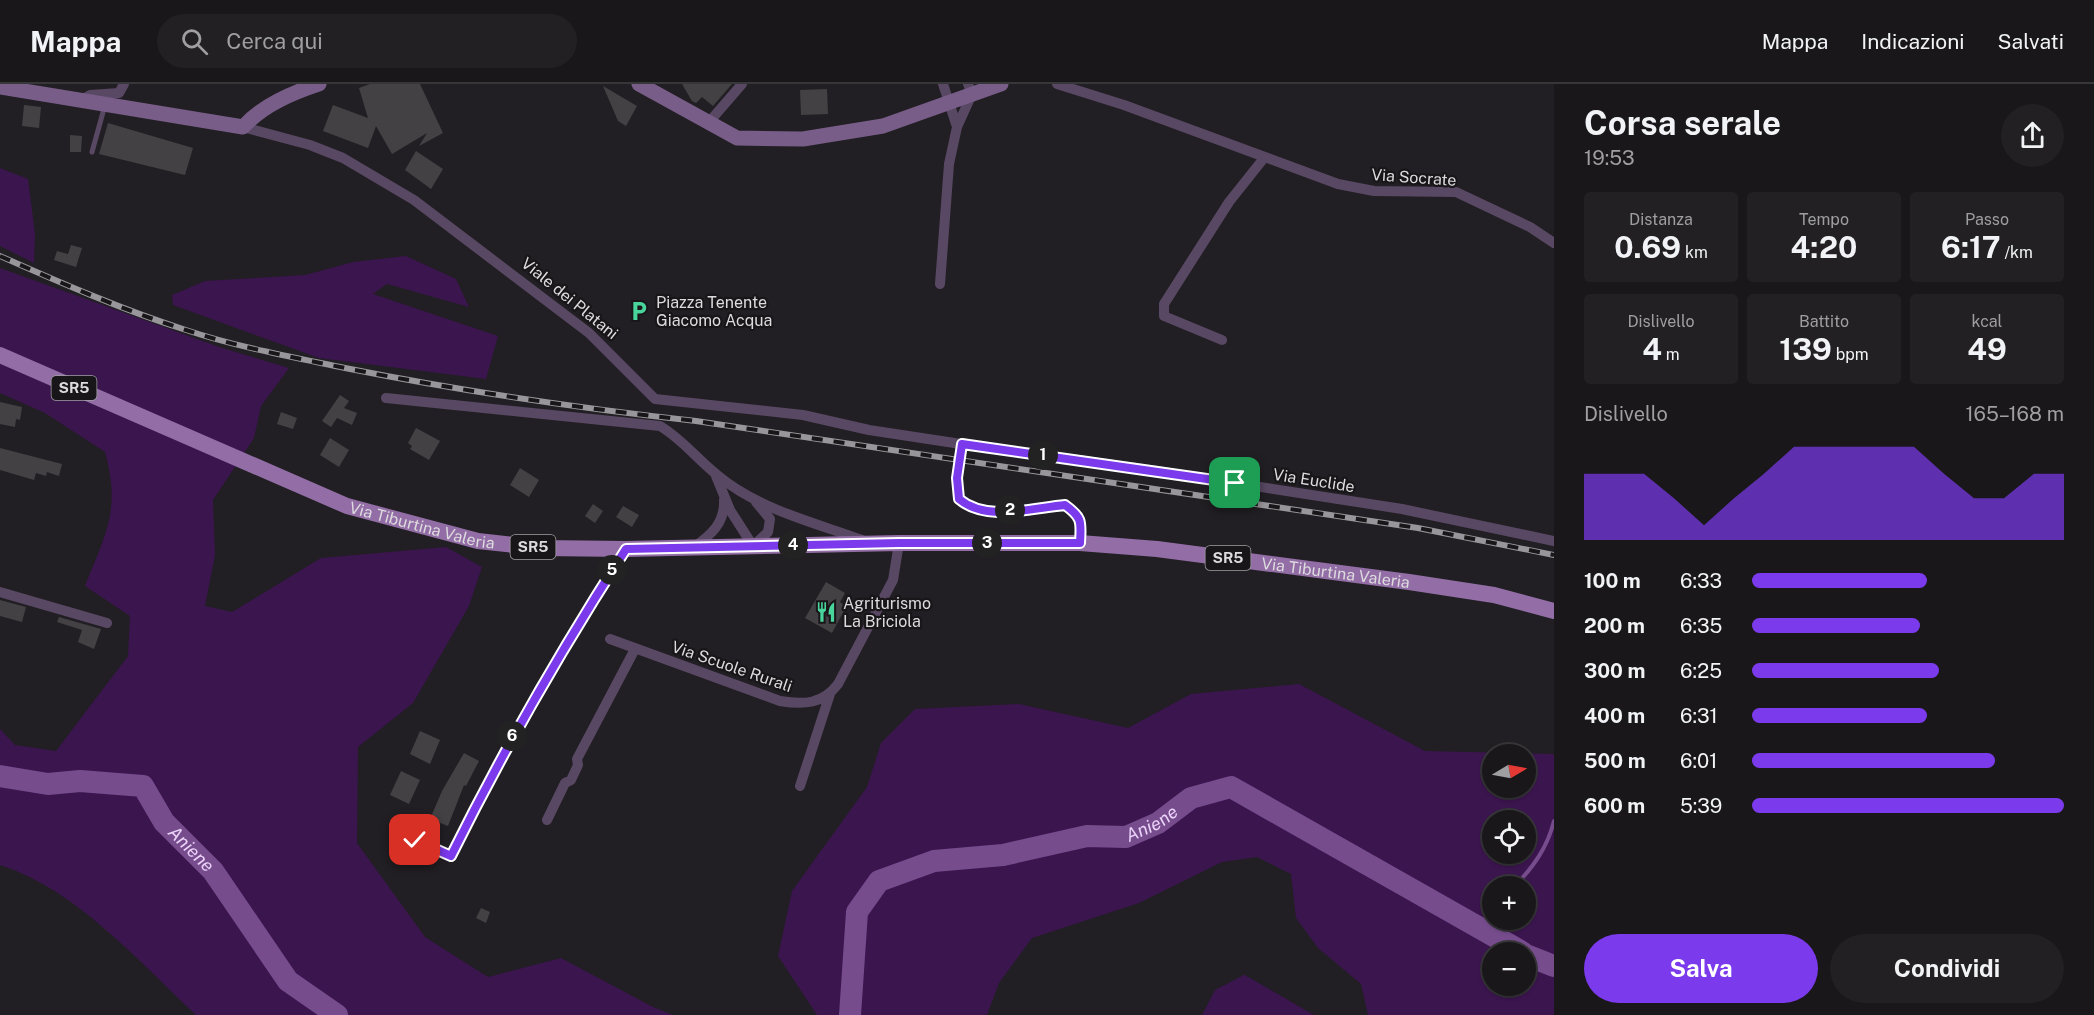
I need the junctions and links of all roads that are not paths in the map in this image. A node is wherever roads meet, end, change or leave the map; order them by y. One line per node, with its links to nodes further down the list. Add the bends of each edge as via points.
1 (124, 84): 10 (street, via 120,93 90,95)
2 (319, 84): 14 (street, via 254,114)
3 (639, 84): 13 (street)
4 (742, 84): 13 (street)
5 (943, 84): 11 (street)
6 (1000, 84): 9 (street)
7 (1057, 84): 17 (street, Via Socrate)
8 (0, 87): 10 (street, Viale dei Platani)
9 (970, 89): 11 (street); 15 (street)
10 (80, 101): 12 (street, Viale dei Platani)
11 (949, 102): 13 (street, via 883,126 803,139 737,138); 15 (street)
12 (105, 105): 14 (street, Viale dei Platani); 16 (lane)
13 (710, 121)
14 (243, 127): 23 (street, Viale dei Platani, via 302,142 343,158 414,200 589,333 655,399 803,415)
15 (957, 127): 19 (street)
16 (92, 152)
17 (1264, 158): 18 (street, Via Socrate, via 1338,184 1374,191 1456,192 1530,227); 20 (street, via 1229,202 1164,304 1164,316)
18 (1554, 243)
19 (940, 284)
20 (1222, 340)
21 (0, 355): 33 (main road, Via Tiburtina Valeria / SR5, via 376,516 478,541 542,548)
22 (386, 398): 24 (street, via 660,426 677,435)
23 (961, 447): 27 (street, Via Euclide, via 1151,470 1402,509); 30 (street, bridge, via 959,499 969,508 987,512 1065,505 1078,514)
24 (716, 474): 25 (street); 26 (street)
25 (724, 494): 31 (street); 32 (street, via 725,506 714,533)
26 (750, 496): 28 (street); 31 (street, via 770,519 768,532)
27 (1554, 541)
28 (871, 543): 29 (main road, Via Tiburtina Valeria / SR5); 31 (main road, Via Tiburtina Valeria / SR5)
29 (899, 543): 30 (main road, Via Tiburtina Valeria / SR5); 39 (street, via 892,580)
30 (1080, 543): 35 (main road, Via Tiburtina Valeria / SR5, via 1420,584 1494,595)
31 (753, 546): 32 (main road, Via Tiburtina Valeria / SR5)
32 (694, 547): 33 (main road, Via Tiburtina Valeria / SR5)
33 (626, 549): 42 (street, via 560,650 497,762 451,856)
34 (0, 591): 36 (street)
35 (1554, 611)
36 (107, 623)
37 (610, 639): 38 (street, Via Scuole Rurali)
38 (635, 649): 39 (street, Via Scuole Rurali, via 780,701 809,703); 41 (street, via 577,759 571,780 565,783)
39 (830, 694): 40 (street)
40 (800, 786)
41 (547, 820)
42 (415, 840)

